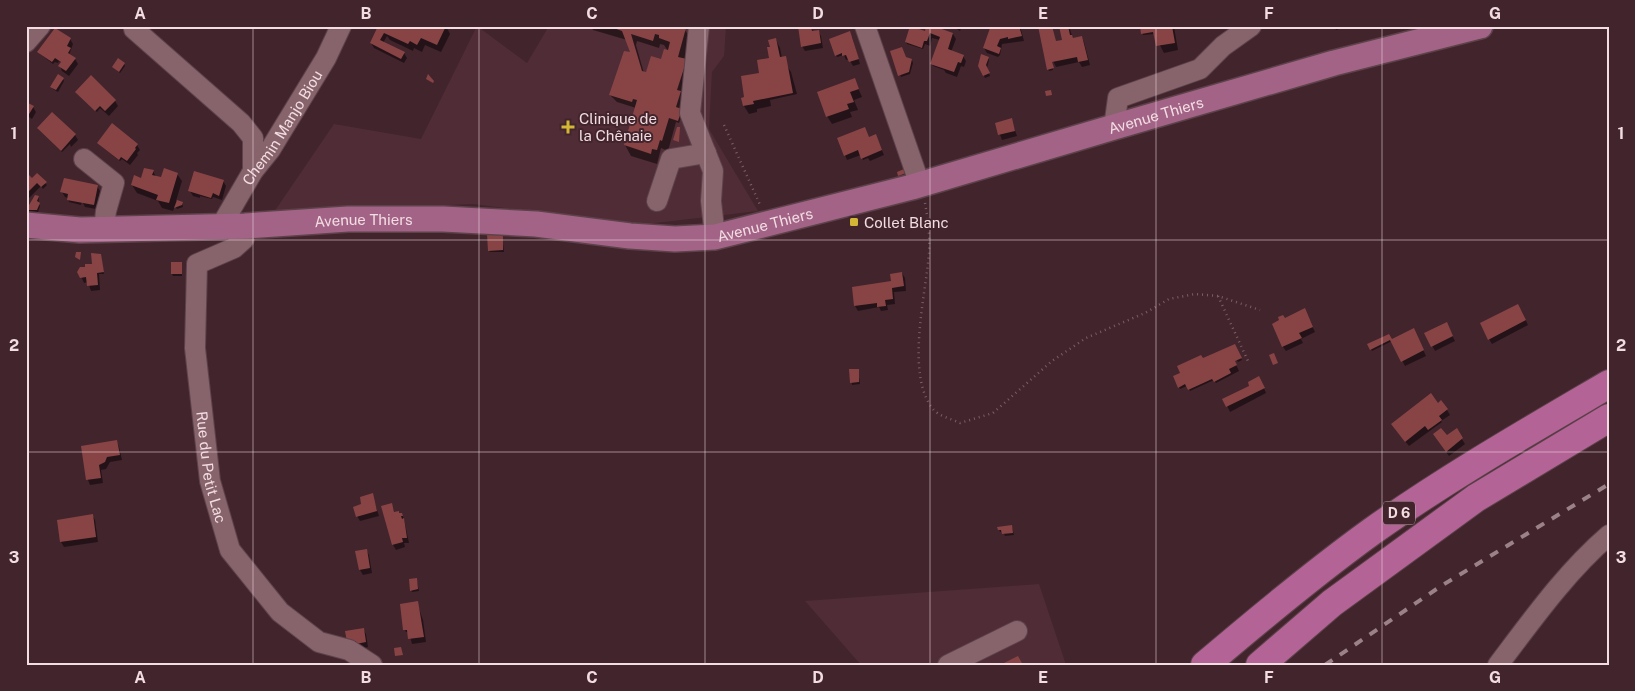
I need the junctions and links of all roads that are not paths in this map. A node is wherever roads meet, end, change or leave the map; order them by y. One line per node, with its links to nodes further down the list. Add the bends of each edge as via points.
1 (40, 26): 8 (street)
2 (341, 26): 12 (street, Chemin Manjo Biou, via 326,58 275,142)
3 (699, 26): 10 (street, via 690,114)
4 (865, 26): 13 (street)
5 (1251, 26): 9 (street, via 1223,46 1200,69 1118,98)
6 (1480, 26): 9 (main road, Avenue Thiers, via 1334,63)
7 (134, 29): 12 (street, via 242,123 252,138)
8 (26, 42)
9 (1114, 127): 13 (main road, Avenue Thiers)
10 (706, 153): 14 (street, via 671,159); 18 (street, via 713,171 711,201)
11 (84, 159): 17 (street, via 114,183)
12 (252, 171): 16 (street, Chemin Manjo Biou)
13 (920, 185): 18 (main road, Avenue Thiers)
14 (657, 201)
15 (26, 225): 17 (main road, Avenue Thiers)
16 (233, 226): 17 (main road, Avenue Thiers); 18 (main road, Avenue Thiers, via 348,219 443,218 536,224 630,236); 23 (street, Rue du Petit Lac, via 244,239 234,248 197,264 195,348 210,481 230,550 280,612 319,642 349,650)
17 (104, 230)
18 (715, 237)
19 (1609, 384): 25 (highway, D 6, via 1463,471 1372,532 1285,597)
20 (1609, 418): 26 (highway, D 6, via 1476,498 1332,603)
21 (1609, 535): 27 (street, via 1548,600)
22 (1017, 631): 24 (street)
23 (372, 665)
24 (948, 665)
25 (1205, 665)
26 (1260, 665)
27 (1498, 665)

